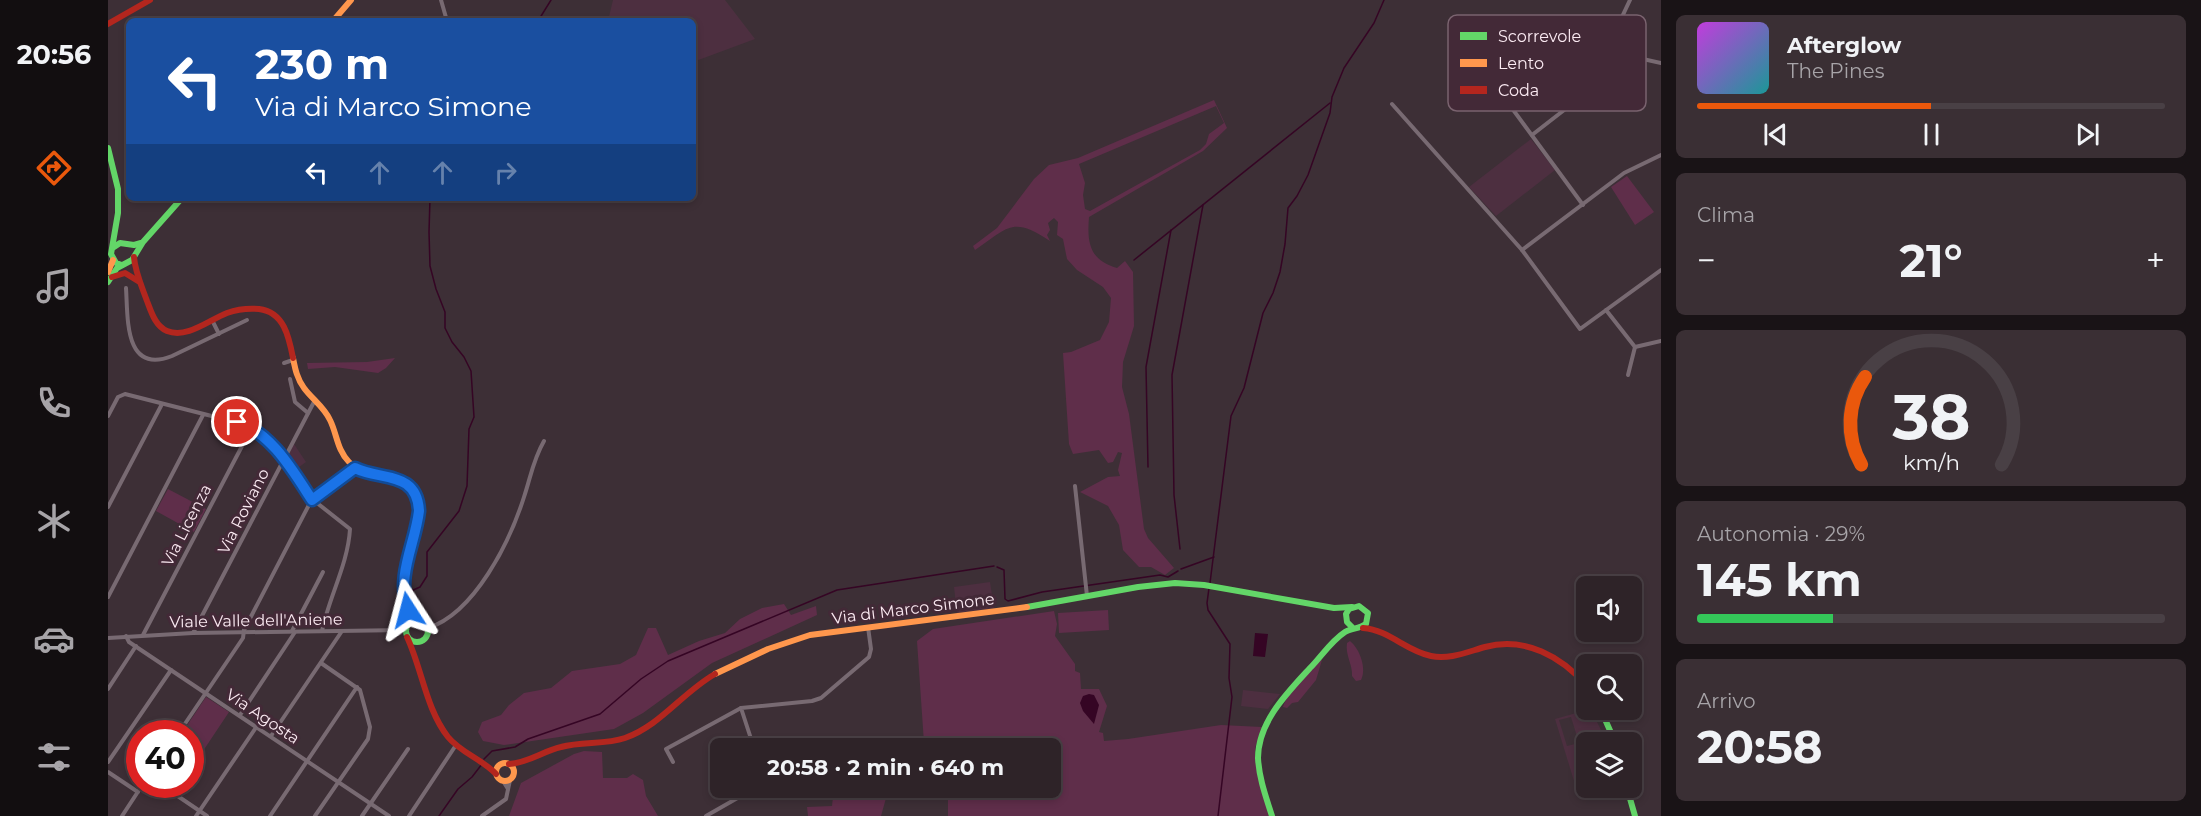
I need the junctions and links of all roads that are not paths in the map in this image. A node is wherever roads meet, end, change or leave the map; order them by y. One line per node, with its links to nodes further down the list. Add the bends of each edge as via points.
1 (150, 0): 8 (street)
2 (351, 0): 6 (street)
3 (441, 0): 7 (street)
4 (1630, 0): 5 (street)
5 (1623, 15)
6 (336, 18)
7 (446, 18)
8 (108, 24)
9 (1646, 60): 10 (street)
10 (1661, 63)
11 (1392, 104): 23 (street)
12 (1514, 111): 14 (street)
13 (1564, 111): 14 (street)
14 (1532, 135): 18 (street)
15 (108, 148): 19 (street, via 120,193)
16 (1661, 155): 18 (street, via 1626,172)
17 (179, 201): 20 (street)
18 (1583, 205): 23 (street)
19 (117, 230): 21 (street, via 119,239); 22 (street)
20 (143, 242): 21 (street); 24 (street)
21 (126, 243): 22 (street); 24 (street)
22 (113, 248): 25 (street)
23 (1522, 250): 32 (street, via 1580,329)
24 (134, 256): 26 (street); 28 (street)
25 (113, 260): 26 (street); 29 (street)
26 (124, 265): 28 (street); 29 (street)
27 (1661, 270): 32 (street)
28 (138, 276): 31 (street)
29 (109, 277): 31 (street, via 129,274)
30 (126, 288): 35 (street, via 130,339 145,358 168,358)
31 (143, 289): 34 (street, via 153,320 165,331 186,332)
32 (1606, 310): 37 (street)
33 (248, 320): 35 (street)
34 (212, 321): 35 (street); 38 (street, via 239,308 267,311 287,330)
35 (219, 334)
36 (1661, 341): 37 (street)
37 (1635, 348): 40 (street)
38 (293, 360): 39 (street); 42 (street, via 299,382)
39 (284, 363)
40 (1628, 375)
41 (290, 379): 44 (street, via 295,402)
42 (315, 400): 44 (street, Via Roviano); 50 (street, via 330,420 342,454)
43 (162, 404): 45 (street); 46 (street, via 124,394); 53 (street)
44 (308, 413): 49 (street, Via Roviano)
45 (203, 415): 47 (street); 56 (street)
46 (108, 416)
47 (252, 427): 49 (street); 75 (street, Via Licenza)
48 (544, 441): 65 (street, via 519,510 485,581 462,606)
49 (283, 459): 52 (street); 71 (street, Via Roviano)
50 (355, 468): 52 (street); 59 (street, via 400,480 418,499 418,518 403,579)
51 (1075, 486): 55 (street)
52 (312, 500): 70 (street, via 350,530); 76 (street)
53 (108, 507)
54 (323, 572): 69 (street)
55 (1087, 596): 58 (street, Via di Marco Simone, via 1175,583); 64 (street, Via di Marco Simone)
56 (108, 597)
57 (1352, 607): 58 (street, Via di Marco Simone); 60 (street, via 1363,608); 62 (street)
58 (1334, 608): 62 (street, Via di Marco Simone)
59 (408, 610): 61 (street); 63 (street)
60 (1368, 617): 67 (street); 74 (street)
61 (418, 619): 63 (street); 65 (street)
62 (1346, 620): 66 (street); 73 (street)
63 (408, 623): 72 (street)
64 (868, 627): 88 (street, via 868,658 821,698); 99 (street, Via di Marco Simone, via 788,642 711,676 630,736 565,745)
65 (428, 628): 79 (street)
66 (1353, 628): 67 (street); 73 (street)
67 (1361, 628): 74 (street)
68 (343, 630): 70 (street, Viale Valle dell'Aniene); 72 (street, Viale Valle dell'Aniene); 82 (street)
69 (294, 631): 70 (street, Viale Valle dell'Aniene); 76 (street, Viale Valle dell'Aniene); 89 (street)
70 (322, 631)
71 (193, 633): 75 (street, Viale Valle dell'Aniene); 76 (street, Viale Valle dell'Aniene)
72 (406, 633): 79 (street); 81 (street)
73 (1343, 633): 124 (street, via 1291,690 1263,734 1258,750 1259,770)
74 (1382, 633): 84 (street, via 1421,654 1438,657 1502,644 1531,646)
75 (143, 635): 77 (street, Viale Valle dell'Aniene)
76 (243, 635): 87 (street)
77 (126, 636): 78 (street, Viale Valle dell'Aniene); 80 (street, Via Agosta)
78 (108, 638)
79 (420, 642): 81 (street)
80 (136, 646): 83 (street, Via Agosta); 86 (street)
81 (417, 658): 94 (street, via 436,715)
82 (321, 663): 85 (street); 92 (street)
83 (171, 670): 87 (street, Via Agosta); 97 (street)
84 (1576, 673)
85 (357, 687): 96 (street); 106 (street, via 362,693 370,733)
86 (108, 689)
87 (206, 693): 89 (street, Via Agosta); 90 (street)
88 (741, 708): 93 (street); 100 (street, via 666,749)
89 (240, 715): 91 (street, Via Agosta)
90 (188, 720)
91 (256, 726): 92 (street, Via Agosta); 113 (street)
92 (271, 736): 96 (street, Via Agosta)
93 (751, 738)
94 (456, 745): 98 (street); 121 (street)
95 (408, 749): 112 (street)
96 (307, 760): 106 (street, Via Agosta); 117 (street)
97 (108, 762)
98 (482, 762): 102 (street); 104 (street)
99 (524, 762): 101 (street, Via di Marco Simone); 105 (street, Via di Marco Simone)
100 (674, 762)
101 (509, 764): 102 (street); 105 (street, via 513,768)
102 (498, 766): 104 (street)
103 (108, 772): 107 (street)
104 (496, 774): 105 (street)
105 (509, 778): 122 (street, via 508,796)
106 (339, 782): 112 (street, Via Agosta); 118 (street)
107 (126, 784)
108 (134, 798): 114 (street)
109 (180, 798): 113 (street)
110 (738, 798): 123 (street)
111 (1630, 798): 125 (street)
112 (370, 804): 119 (street); 120 (street, Via Agosta)
113 (199, 811): 115 (street); 116 (street)
114 (122, 816)
115 (196, 816)
116 (207, 816)
117 (270, 816)
118 (315, 816)
119 (362, 816)
120 (389, 816)
121 (409, 816)
122 (482, 816)
123 (706, 816)
124 (1272, 816)
125 (1635, 816)

